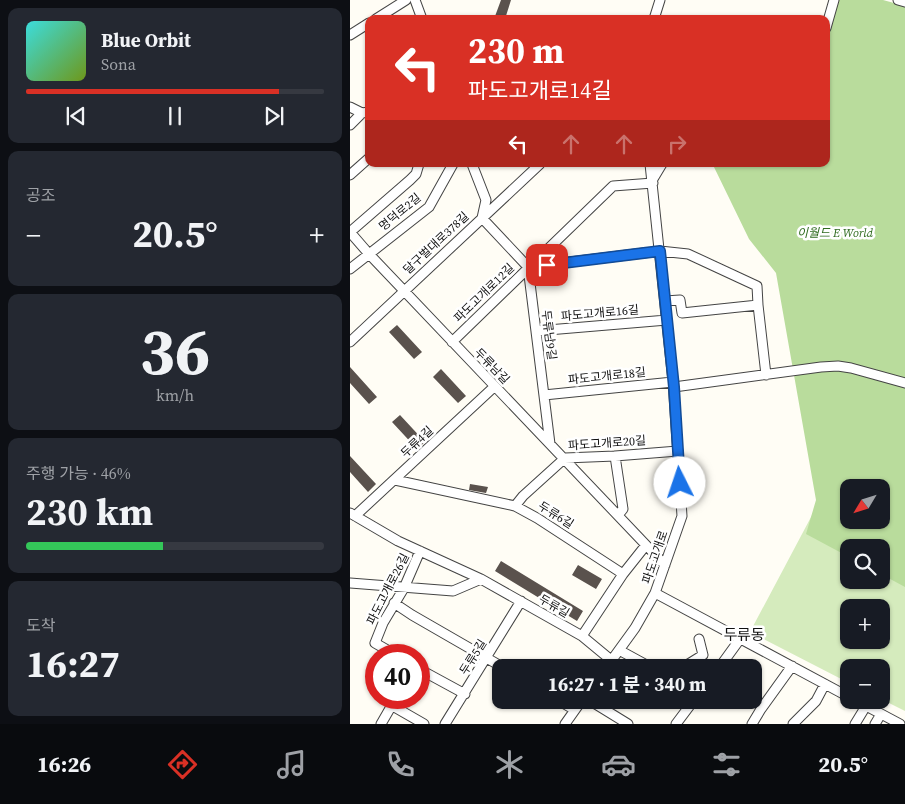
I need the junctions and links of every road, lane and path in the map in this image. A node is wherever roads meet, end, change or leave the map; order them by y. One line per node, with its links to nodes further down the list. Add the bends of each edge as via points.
1 (406, 0): 7 (street)
2 (415, 0): 8 (street)
3 (660, 0): 9 (street)
4 (834, 0): 10 (street)
5 (898, 0): 6 (street)
6 (905, 2)
7 (382, 15)
8 (421, 15)
9 (655, 15)
10 (830, 15)
11 (365, 25): 12 (street)
12 (350, 34)
13 (350, 107): 14 (street)
14 (365, 113): 15 (street)
15 (350, 125)
16 (365, 162): 23 (street)
17 (418, 167): 26 (street, via 410,180)
18 (451, 167): 28 (street, 명덕로2길, via 428,207)
19 (473, 167): 25 (street, via 486,200)
20 (537, 167): 25 (street, 달구벌대로378길)
21 (651, 167): 24 (street, 파도고개로)
22 (660, 167): 24 (street)
23 (350, 175)
24 (653, 181): 27 (street, 파도고개로); 29 (street, 파도고개로12길, via 613,186)
25 (482, 218): 29 (street); 31 (street, 달구벌대로378길)
26 (350, 232): 28 (street, 두류남길)
27 (660, 251): 29 (street); 32 (street, 파도고개로); 33 (street, via 688,254 757,286)
28 (369, 254): 30 (street, 명덕로2길); 31 (street, 두류남길)
29 (528, 267): 35 (street, 두류남9길); 37 (street, 파도고개로12길)
30 (350, 269)
31 (404, 291): 36 (street, 달구벌대로378길); 37 (street, 두류남길)
32 (665, 301): 33 (street, via 680,300 682,313); 34 (street, 파도고개로)
33 (758, 304): 38 (street)
34 (667, 320): 35 (street, 파도고개로16길); 40 (street, 파도고개로)
35 (536, 331): 42 (street, 두류남9길)
36 (350, 342)
37 (452, 342): 41 (street, 두류남길)
38 (766, 374): 39 (street, 파도고개로18길, via 838,366); 40 (street, 파도고개로18길)
39 (905, 383)
40 (673, 385): 42 (street, 파도고개로18길); 44 (street, 파도고개로)
41 (495, 386): 43 (street, 두류남길); 47 (street, 두류4길)
42 (544, 395): 43 (street, 두류남9길)
43 (550, 444): 46 (street, 두류남길)
44 (678, 451): 45 (street, 파도고개로20길); 53 (street, 파도고개로, via 682,516)
45 (615, 456): 46 (street, 파도고개로20길); 50 (street, via 623,509)
46 (564, 458): 48 (street, 파도고개로20길); 50 (street, 두류남길)
47 (395, 480): 48 (street, 두류6길); 49 (street, 두류4길)
48 (515, 506): 54 (street, 두류6길)
49 (353, 515): 52 (street, 두류길)
50 (618, 515): 51 (street, 두류남길)
51 (646, 545): 53 (street, 두류남길); 54 (street)
52 (420, 551): 55 (street, 두류길); 57 (street, 파도고개로26길)
53 (665, 565): 58 (street, 파도고개로)
54 (623, 574): 61 (street)
55 (481, 579): 57 (street, via 453,591); 59 (street, 두류길)
56 (350, 583): 57 (street)
57 (404, 588): 60 (street, 파도고개로26길)
58 (655, 593): 63 (street); 65 (street, 파도고개로)
59 (521, 602): 61 (street, 두류길); 66 (street, 두류5길)
60 (394, 603): 64 (street, 파도고개로26길); 66 (street)
61 (582, 636): 67 (street, 두류길)
62 (699, 639): 70 (street, via 703,655)
63 (740, 639): 71 (street); 73 (street)
64 (377, 644)
65 (619, 650): 68 (street, 파도고개로); 69 (street)
66 (487, 657): 72 (street); 77 (street, 두류5길)
67 (603, 659)
68 (612, 659)
69 (636, 659)
70 (697, 659)
71 (726, 659)
72 (492, 660)
73 (792, 666): 75 (street); 92 (street)
74 (430, 675): 77 (street)
75 (825, 684): 76 (street); 93 (street, via 816,701)
76 (840, 692)
77 (465, 694): 88 (street, 두류5길)
78 (389, 709): 86 (street)
79 (404, 709): 87 (street)
80 (604, 709): 90 (street)
81 (686, 709): 91 (street)
82 (864, 709): 94 (street)
83 (872, 709): 85 (street)
84 (575, 710): 89 (street)
85 (881, 714): 95 (street); 96 (street)
86 (381, 724)
87 (424, 724)
88 (445, 724)
89 (565, 724)
90 (628, 724)
91 (676, 724)
92 (752, 724)
93 (793, 724)
94 (855, 724)
95 (875, 724)
96 (900, 724)

